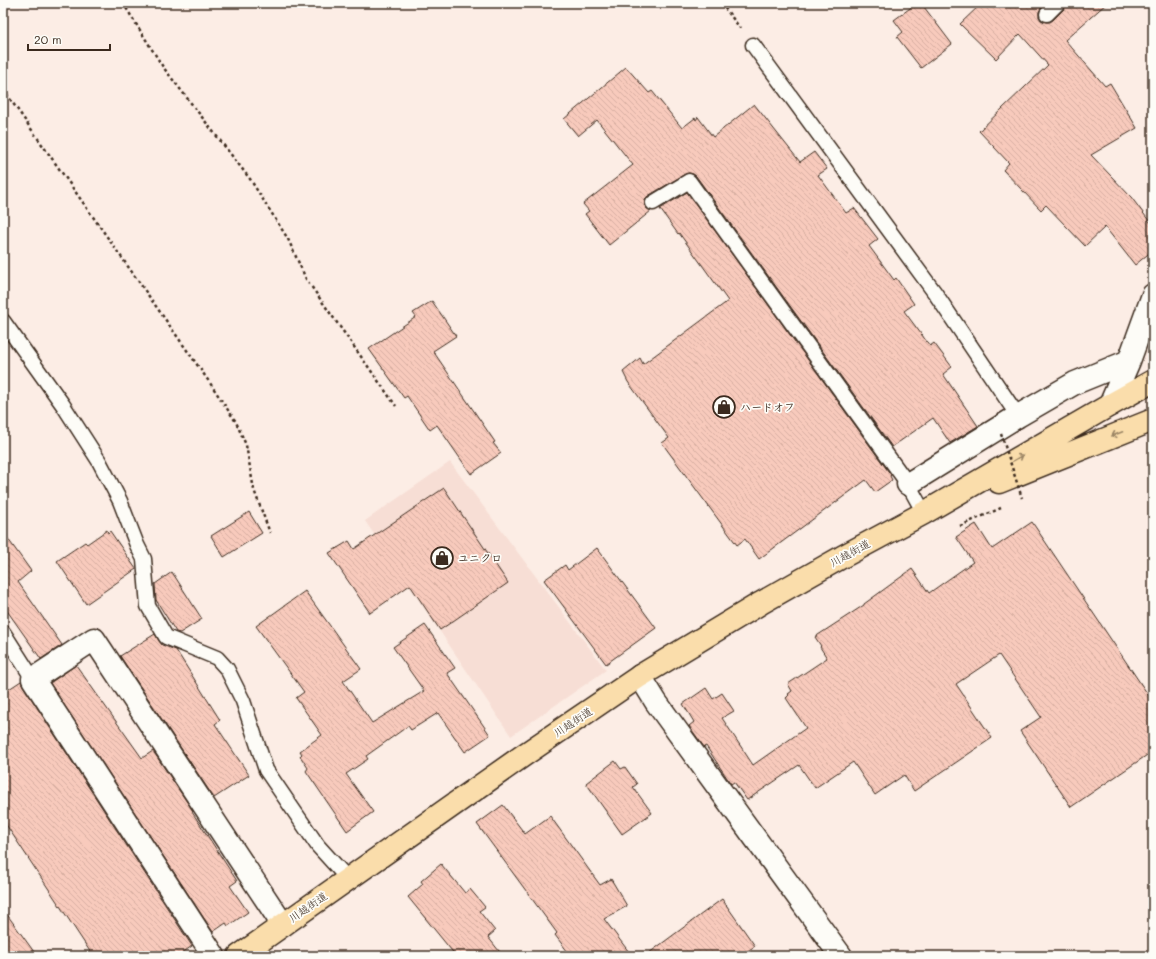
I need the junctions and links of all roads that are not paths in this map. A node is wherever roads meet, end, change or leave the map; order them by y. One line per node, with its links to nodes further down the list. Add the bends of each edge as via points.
1 (1058, 3): 2 (lane)
2 (1047, 14)
3 (752, 45): 10 (lane, via 935,293)
4 (653, 203): 12 (lane, via 688,181)
5 (1153, 295): 7 (street)
6 (3, 321): 17 (lane, via 99,461 120,501 144,559 148,606 166,637 217,658 227,669 243,700 266,770 318,846)
7 (1129, 361): 9 (street); 10 (street, via 1075,383)
8 (1153, 381): 9 (highway, 川越街道)
9 (1110, 405): 13 (highway, 川越街道, one-way to 9)
10 (1018, 416): 12 (street)
11 (1153, 420): 13 (highway, 川越街道, one-way to 13)
12 (908, 484): 13 (lane)
13 (924, 513): 15 (highway, 川越街道, via 761,603)
14 (3, 632): 16 (lane)
15 (640, 676): 17 (highway, 川越街道); 21 (street, via 656,702)
16 (33, 679): 18 (street, via 94,639); 20 (street)
17 (348, 879): 18 (highway, 川越街道)
18 (283, 925): 19 (highway, 川越街道)
19 (250, 953)
20 (214, 956)
21 (841, 956)

